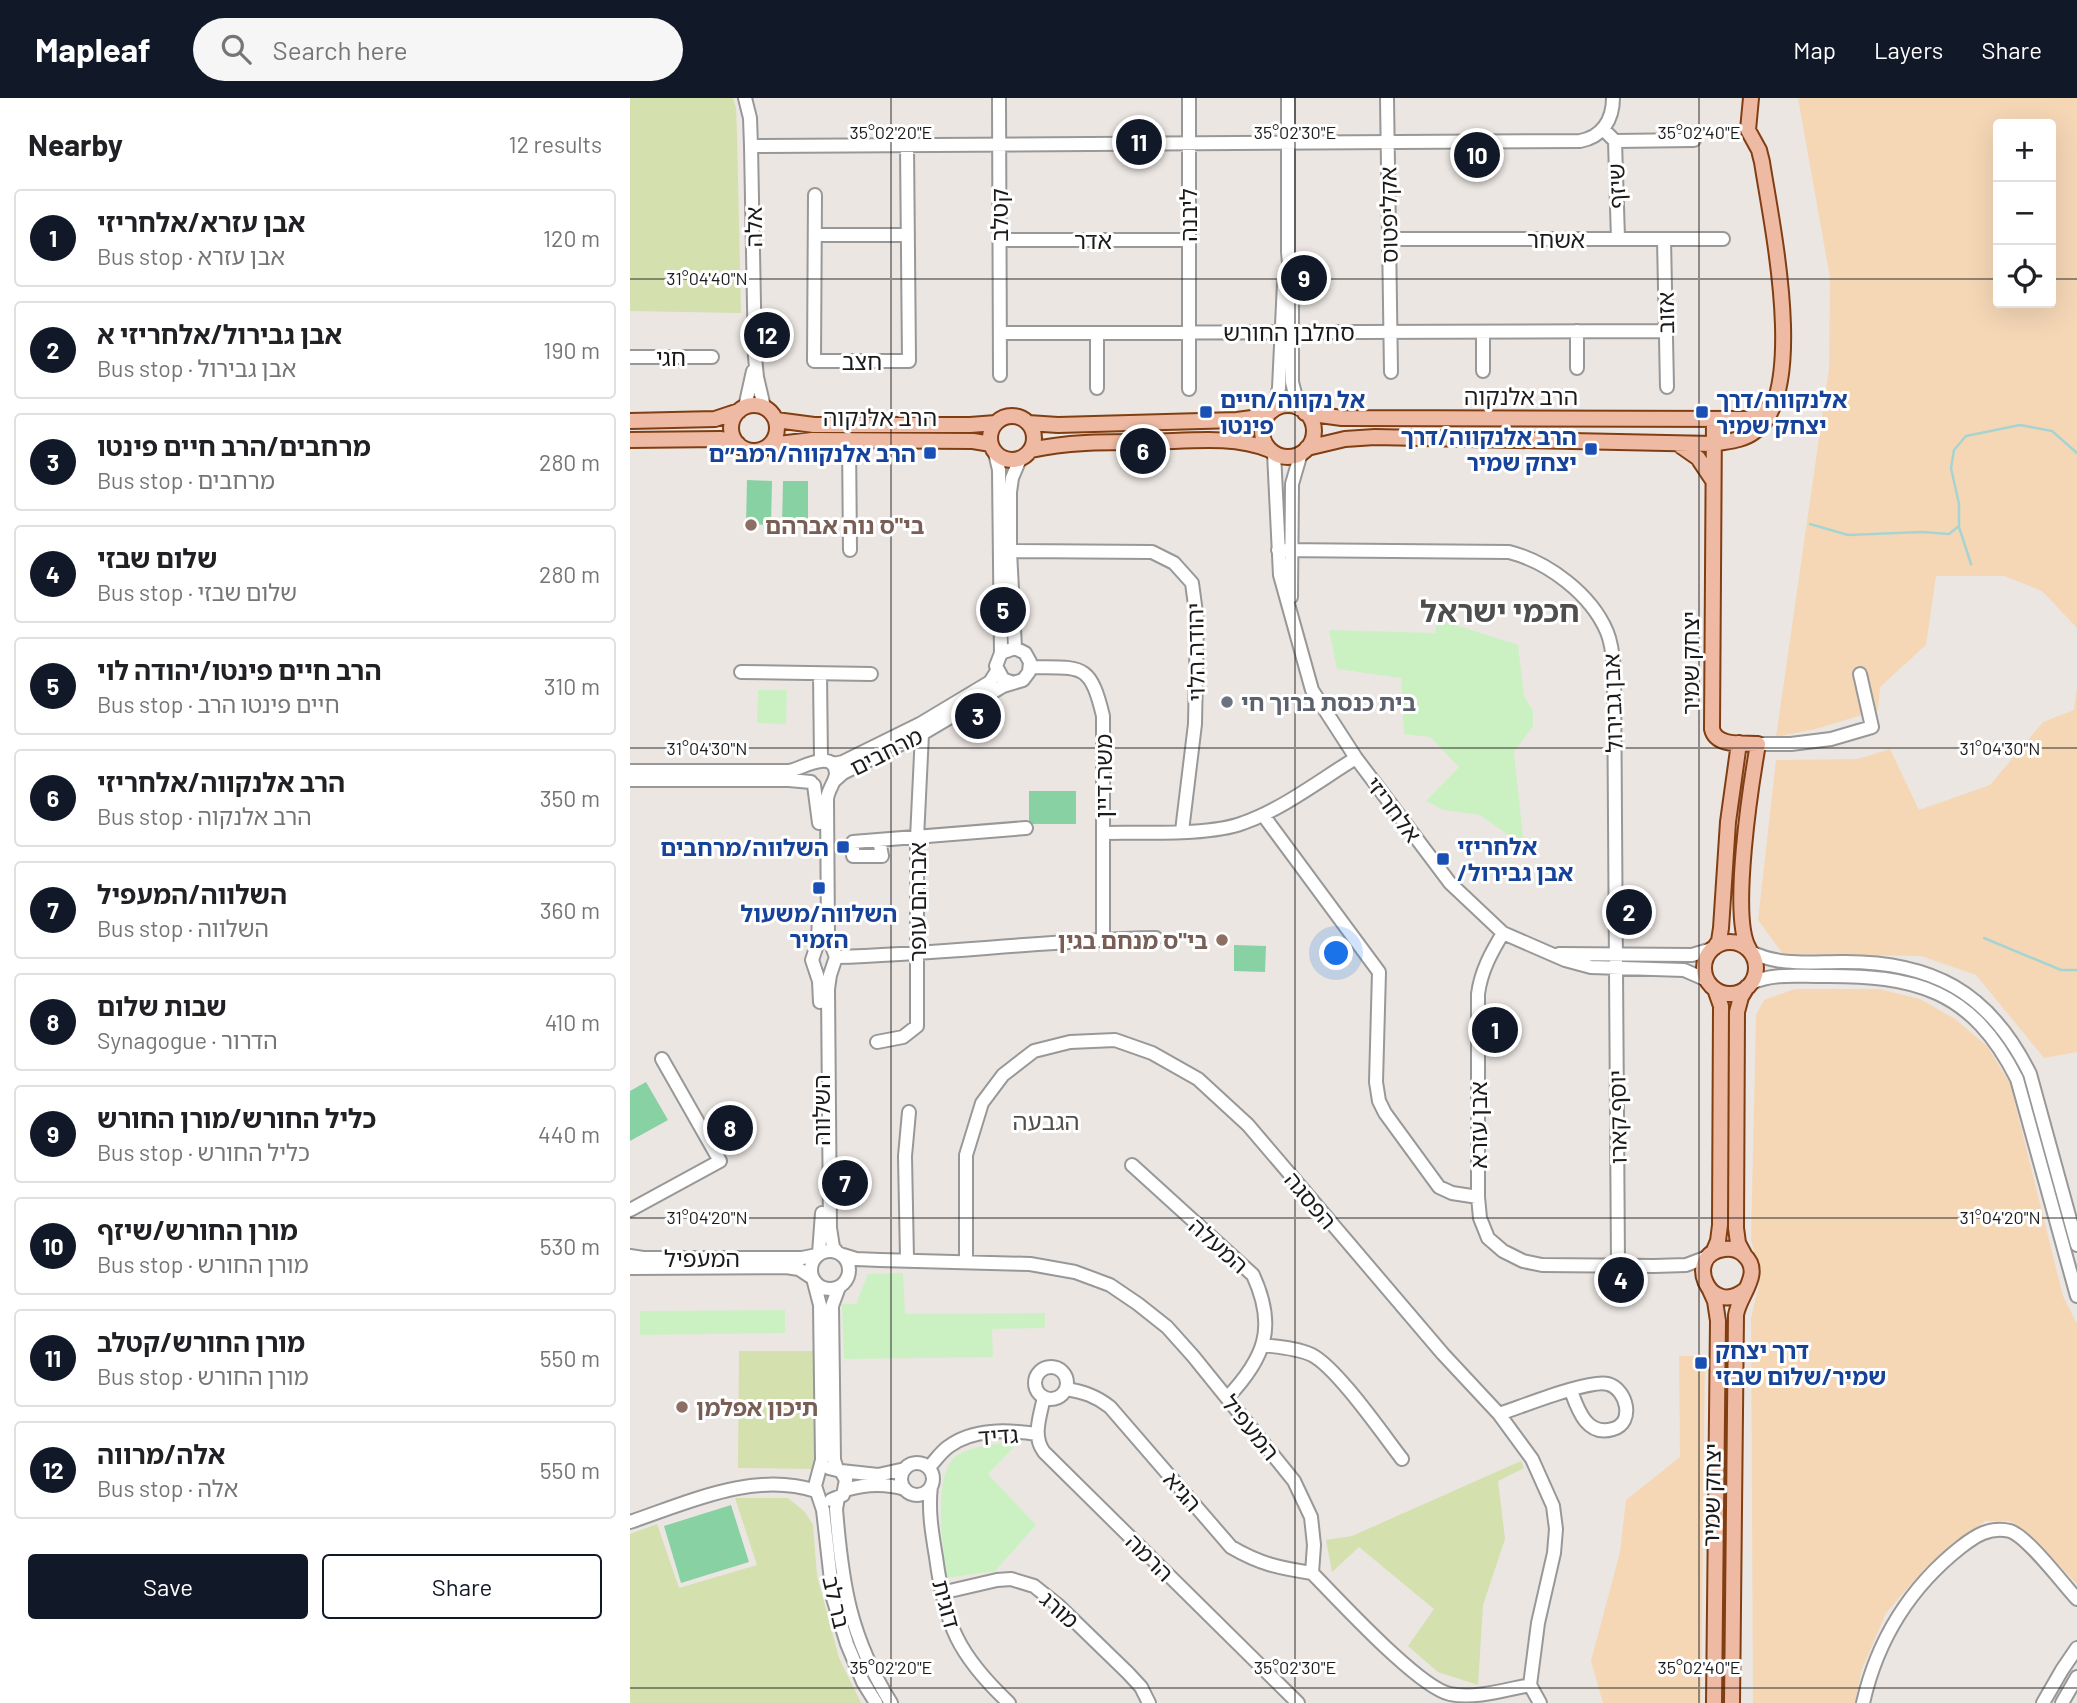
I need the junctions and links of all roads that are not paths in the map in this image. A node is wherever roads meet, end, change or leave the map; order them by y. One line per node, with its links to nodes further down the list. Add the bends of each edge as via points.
1 (745, 98): 16 (street, אלה)
2 (999, 98): 14 (street, קטלב)
3 (1189, 98): 13 (street, ליבנה)
4 (1288, 98): 11 (street)
5 (1387, 98): 12 (street, אקליפטוס)
6 (1612, 98): 8 (street)
7 (1751, 98): 44 (main road, via 1748,130 1762,162 1782,310)
8 (1603, 129): 9 (street, שיזף); 12 (street, via 1580,141)
9 (1615, 141): 10 (street); 21 (street, שיזף)
10 (1694, 141)
11 (1288, 142): 12 (street); 13 (street); 29 (street)
12 (1387, 142): 20 (street, אקליפטוס)
13 (1189, 143): 14 (street); 25 (street, ליבנה)
14 (999, 144): 15 (street); 24 (street, קטלב)
15 (907, 145): 16 (street); 19 (street, חצב)
16 (751, 146): 36 (street, אלה)
17 (815, 195): 18 (street, חצב)
18 (815, 235): 19 (street); 19 (street, חצב, via 814,361 909,361)
19 (908, 235)
20 (1389, 239): 21 (street, אשחר); 30 (street, אקליפטוס)
21 (1618, 239): 22 (street, אשחר)
22 (1664, 239): 23 (street, אשחר); 27 (street, אזוב)
23 (1723, 239)
24 (999, 240): 25 (street, אדר); 32 (street, קטלב)
25 (1188, 240): 28 (street, ליבנה)
26 (1577, 331): 27 (street, סחלבן החורש); 31 (street, סחלבן החורש); 37 (street)
27 (1665, 331): 41 (street, אזוב)
28 (1189, 332): 29 (street, סחלבן החורש); 33 (street, סחלבן החורש); 43 (street)
29 (1287, 332): 30 (street, סחלבן החורש); 47 (street, via 1292,387); 48 (street, via 1278,394)
30 (1390, 332): 31 (street, סחלבן החורש); 38 (street)
31 (1483, 332): 39 (street)
32 (1000, 333): 33 (street, סחלבן החורש); 40 (street)
33 (1097, 333): 42 (street)
34 (630, 357): 35 (street, חגי)
35 (712, 357)
36 (755, 357): 45 (street, אלה); 46 (street, אלה)
37 (1577, 368)
38 (1391, 372)
39 (1483, 372)
40 (1000, 375)
41 (1667, 387)
42 (1097, 388)
43 (1189, 389)
44 (1780, 391): 49 (main road, via 1762,413 1747,419); 58 (main road, via 1774,408 1756,431 1742,439)
45 (764, 407): 46 (main road); 50 (main road)
46 (742, 409): 51 (main road, via 715,419); 57 (main road, via 731,428)
47 (1302, 411): 48 (main road, via 1287,406); 49 (main road, הרב אלנקוה, via 1342,418); 61 (main road, via 1313,429)
48 (1270, 413): 53 (main road, via 1252,419); 62 (main road, via 1262,433)
49 (1714, 419): 58 (main road)
50 (776, 420): 52 (main road, הרב אלנקוה, via 814,425); 59 (main road, via 777,433)
51 (630, 421)
52 (996, 423): 53 (main road, via 1012,416); 60 (main road, via 991,433)
53 (1028, 423): 63 (main road, via 1035,438)
54 (849, 439): 59 (main road, הרב אלנקוה); 60 (main road, הרב אלנקוה, via 973,441); 65 (street)
55 (630, 440): 57 (main road, via 721,439)
56 (1677, 443): 58 (main road, הרב אלנקוה); 61 (main road, הרב אלנקוה, via 1375,437 1345,439); 64 (main road, via 1698,458)
57 (738, 444): 59 (main road, via 754,451)
58 (1713, 444): 64 (main road)
59 (769, 445)
60 (993, 448): 63 (main road, via 1010,460); 69 (street, via 999,470)
61 (1304, 451): 62 (main road, via 1287,457); 66 (street, אלחריזי, via 1292,484)
62 (1272, 452): 63 (main road, via 1252,443 1220,440 1084,443); 66 (street, אלחריזי)
63 (1026, 454): 67 (street, via 1012,478)
64 (1714, 483): 78 (main road, יצחק שמיר, via 1712,729 1721,741)
65 (850, 550)
66 (1284, 550): 80 (street, אלחריזי, via 1293,621 1312,690); 100 (street, אבן גבירול, via 1509,552 1547,568 1587,602 1608,633 1614,669)
67 (1010, 551): 68 (street); 88 (street, יהודה הלוי, via 1152,552 1174,563 1192,583 1198,620 1195,724)
68 (1015, 649): 69 (street); 70 (street, via 1025,653)
69 (1000, 654): 71 (street)
70 (1031, 667): 76 (street, via 1027,677); 89 (street, משה דיין, via 1076,668 1089,677 1097,691 1103,716)
71 (997, 671): 76 (street); 81 (street, מרחבים, via 990,682 920,724 843,762)
72 (741, 672): 73 (street)
73 (820, 674): 74 (street); 81 (street)
74 (871, 674)
75 (1860, 674): 79 (street, via 1872,727 1831,739)
76 (1013, 683): 77 (street, מרחבים)
77 (922, 734): 84 (street, מרחבים); 90 (street, אברהם עופר)
78 (1739, 743): 79 (main road); 95 (main road, via 1721,932)
79 (1758, 744): 97 (main road, via 1741,918)
80 (1356, 758): 86 (street); 92 (street, אלחריזי, via 1450,883)
81 (822, 763): 82 (street, מרחבים, via 789,771); 84 (street, via 836,774); 85 (street, via 808,775)
82 (630, 771)
83 (630, 780): 85 (street)
84 (833, 782): 85 (street, via 826,787); 99 (street, השלווה, via 827,799 828,936)
85 (813, 784): 96 (street, via 819,808 820,916)
86 (1263, 815): 88 (street, via 1218,829); 108 (street, via 1379,972 1377,1091 1385,1113 1439,1187)
87 (1026, 828): 90 (street)
88 (1182, 831): 89 (street)
89 (1103, 833): 94 (street, משה דיין)
90 (917, 838): 91 (street); 98 (street, אברהם עופר)
91 (879, 840)
92 (1503, 933): 100 (street, אלחריזי, via 1577,965); 108 (street, אבן עזרא, via 1485,964 1478,994)
93 (1156, 938): 94 (street)
94 (1103, 939): 98 (street)
95 (1713, 948): 97 (main road, via 1730,942); 100 (street, אלחריזי, via 1692,955); 102 (main road, via 1704,964)
96 (815, 950): 99 (street, via 826,947); 101 (street)
97 (1750, 951): 103 (main road, via 1756,968); 110 (street, via 1782,962 1905,967 1951,985 1989,1013 2030,1074)
98 (917, 955): 99 (street); 104 (street, אברהם עופר, via 916,1026 903,1037)
99 (834, 959): 101 (street, via 825,971); 112 (street, השלווה, via 828,989 830,1228 833,1247)
100 (1615, 962): 102 (street, אלחריזי, via 1684,970); 119 (street, יוסף קארו)
101 (815, 967): 111 (street, השלווה, via 820,989 822,1237)
102 (1711, 984): 103 (main road, via 1730,994); 113 (main road, via 1721,1006 1720,1233)
103 (1749, 985): 115 (main road, via 1738,1003 1737,1026 1736,1228); 126 (street, via 1777,976 1891,978 1944,997 1979,1023 2001,1049 2017,1079)
104 (877, 1042)
105 (662, 1059): 109 (street, via 720,1161)
106 (909, 1112): 116 (street)
107 (1132, 1165): 127 (street, המעלה, via 1253,1275 1266,1316)
108 (1478, 1197): 119 (street, אבן עזרא, via 1488,1238 1523,1261)
109 (630, 1210)
110 (2077, 1245)
111 (818, 1254): 112 (street); 114 (street, המעפיל, via 802,1258); 122 (street, via 810,1265)
112 (840, 1254): 117 (street, המעפיל); 123 (street, via 848,1265)
113 (1711, 1254): 115 (main road, via 1727,1248); 120 (street, via 1686,1265); 124 (main road, via 1703,1269)
114 (630, 1255)
115 (1745, 1256): 125 (main road, via 1752,1273)
116 (907, 1259): 117 (street, המעפיל); 118 (street, המעפיל)
117 (884, 1260): 123 (street, המעפיל, via 862,1267)
118 (967, 1261): 131 (street, המעפיל, via 1030,1264 1076,1272 1110,1285 1167,1327); 132 (street, הפסגה, via 966,1156 982,1103 1003,1075 1034,1051 1070,1042 1115,1040 1152,1053 1198,1079 1248,1125)
119 (1618, 1266): 120 (street, אבן עזרא)
120 (1654, 1266): 124 (street, via 1694,1273)
121 (630, 1268): 122 (street, המעפיל, via 786,1267 799,1269)
122 (813, 1280): 123 (street, via 825,1289); 138 (street, via 820,1306 822,1460)
123 (842, 1284): 137 (street, via 832,1306 834,1454)
124 (1708, 1287): 125 (main road, via 1727,1297); 158 (main road, יצחק שמיר, via 1718,1321)
125 (1745, 1290): 159 (main road, יצחק שמיר, via 1735,1318)
126 (2077, 1296)
127 (1263, 1345): 131 (street, המעלה, via 1246,1378); 134 (street, via 1312,1355 1328,1367)
128 (1066, 1389): 130 (street, via 1057,1398); 130 (street, via 1062,1371 1044,1369 1035,1386); 146 (street, הגיא, via 1097,1397 1110,1407 1231,1547 1256,1561)
129 (1571, 1391): 129 (street, via 1587,1424 1599,1431 1623,1423 1625,1402 1609,1384); 132 (street)
130 (1044, 1397): 133 (street)
131 (1227, 1398): 146 (street, המעפיל, via 1305,1500 1314,1545)
132 (1499, 1414): 151 (street, הפסגה, via 1532,1459 1553,1506 1556,1529)
133 (1037, 1434): 135 (street, גדיד, via 1002,1431 963,1438 947,1447); 156 (street, הרמה, via 1044,1452)
134 (1402, 1458)
135 (929, 1468): 136 (street, via 914,1463); 140 (street)
136 (905, 1469): 137 (street, via 878,1475); 141 (street, via 901,1479)
137 (839, 1470): 138 (street, via 825,1469); 143 (street, via 846,1480)
138 (818, 1474): 139 (street); 142 (street)
139 (788, 1485): 142 (street); 144 (street, via 726,1490)
140 (931, 1486): 141 (street, via 924,1493); 145 (street, דוגית)
141 (910, 1492): 143 (street, via 882,1485 855,1487); 145 (street, דוגית, via 926,1510)
142 (818, 1493): 143 (street, via 828,1500); 152 (street, בר לב, via 832,1598 847,1644)
143 (842, 1494): 153 (street, בר לב, via 836,1509 845,1595 874,1676)
144 (630, 1522)
145 (932, 1528): 147 (street, דוגית)
146 (1312, 1573): 151 (street, via 1427,1684 1447,1694 1466,1696)
147 (941, 1593): 154 (street, דוגית, via 954,1634 978,1672); 155 (street, מורג, via 997,1580 1034,1586 1128,1673)
148 (2077, 1599): 160 (street, via 2017,1534 1999,1530 1980,1534 1948,1558 1912,1595 1885,1639)
149 (2077, 1648): 161 (street)
150 (2077, 1678): 162 (street)
151 (1530, 1685): 157 (street)
152 (876, 1703)
153 (891, 1703)
154 (1009, 1703)
155 (1149, 1703)
156 (1298, 1703)
157 (1540, 1703)
158 (1714, 1703)
159 (1732, 1703)
160 (1863, 1703)
161 (2043, 1703)
162 (2062, 1703)

